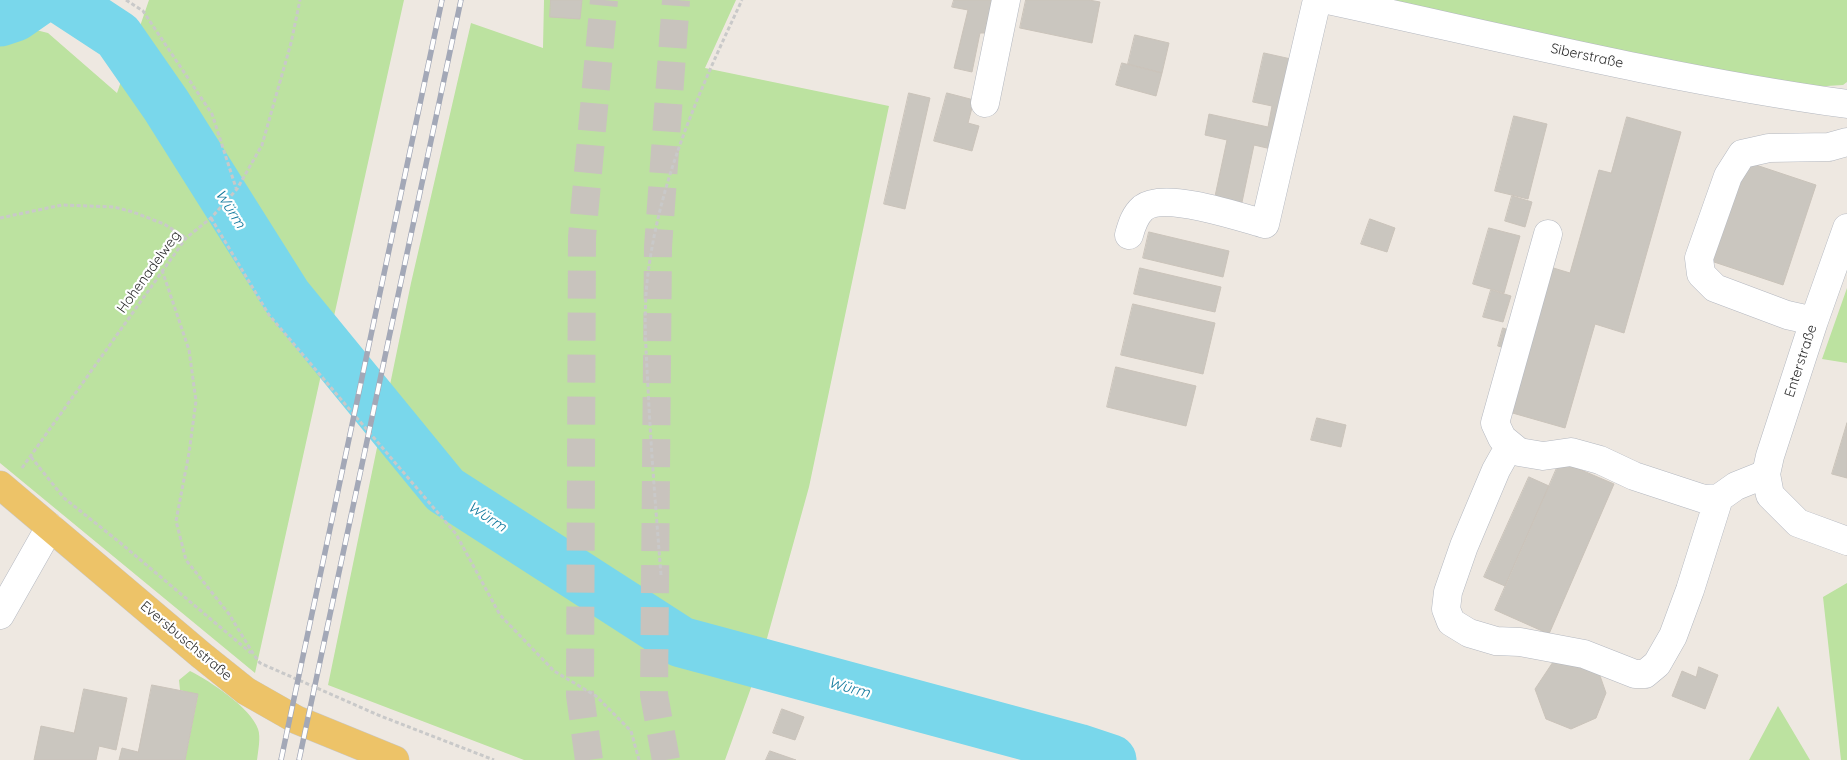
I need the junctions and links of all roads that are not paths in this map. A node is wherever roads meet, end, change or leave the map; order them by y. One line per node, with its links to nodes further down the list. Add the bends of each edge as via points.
1 (1006, 0): 4 (street)
2 (1317, 0): 9 (street, via 1265,224 1183,202 1163,202 1145,206 1135,217)
3 (1328, 0): 5 (street, Siberstraße, via 1623,64)
4 (985, 103)
5 (1847, 104)
6 (1847, 142): 10 (street, via 1829,147 1769,148 1742,154 1728,176 1699,258 1702,274 1715,288 1787,315)
7 (1847, 228): 10 (street, Enterstraße)
8 (1548, 234): 11 (street, via 1495,424)
9 (1129, 235)
10 (1814, 321): 12 (street, Enterstraße, via 1770,456)
11 (1510, 445): 14 (street, via 1519,452 1543,456 1571,452 1704,499); 14 (street, via 1464,546 1448,592 1446,609 1450,622 1469,633 1496,641 1520,642 1584,654 1635,674 1645,674 1657,664 1673,636)
12 (1768, 485): 14 (street, via 1736,486); 16 (street, via 1798,523)
13 (2, 487): 15 (main road, Eversbuschstraße)
14 (1719, 498)
15 (50, 528): 17 (street); 18 (main road, Eversbuschstraße, via 246,691 297,720)
16 (1847, 541)
17 (0, 615)
18 (395, 760)

